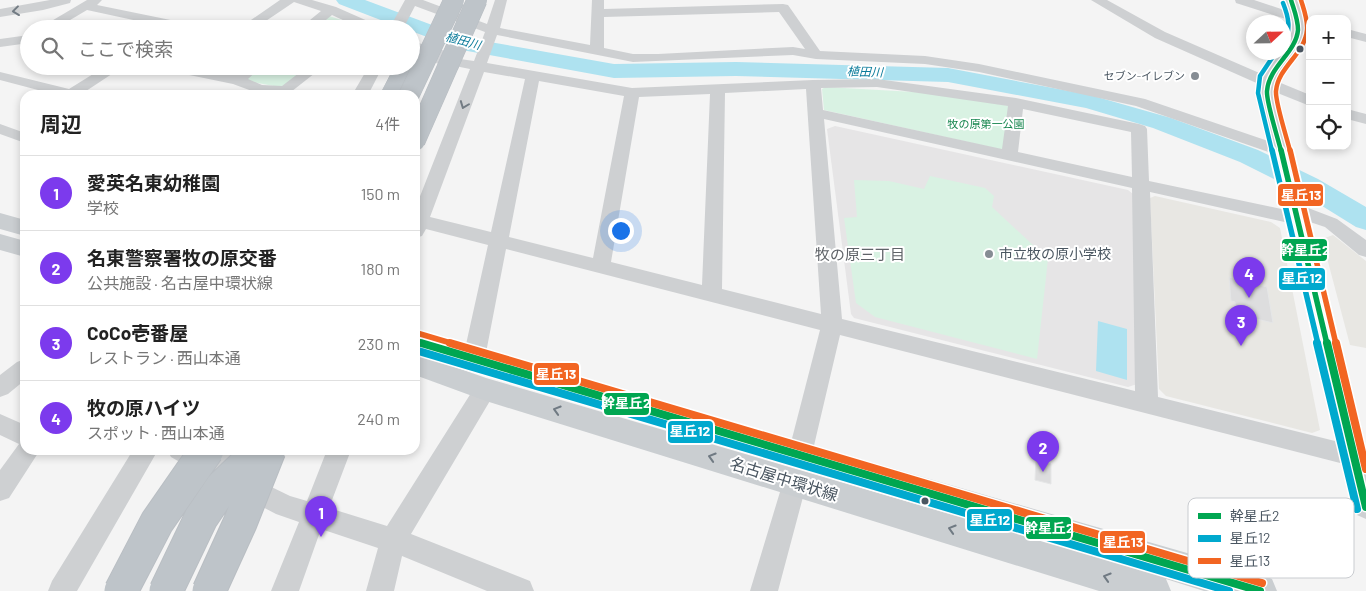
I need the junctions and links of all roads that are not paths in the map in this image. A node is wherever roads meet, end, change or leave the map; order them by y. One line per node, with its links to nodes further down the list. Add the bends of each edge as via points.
1 (65, 0): 17 (street, one-way to 17)
2 (289, 0): 20 (street)
3 (299, 0): 16 (street)
4 (438, 0): 27 (highway)
5 (454, 0): 35 (highway, bridge)
6 (466, 0): 57 (highway)
7 (477, 0): 64 (highway, bridge)
8 (502, 0): 25 (street)
9 (1097, 0): 46 (street, via 1142,27)
10 (1241, 0): 24 (street)
11 (1291, 0): 24 (street)
12 (410, 2): 23 (street); 25 (street)
13 (91, 3): 18 (street); 19 (street)
14 (675, 5): 15 (street); 32 (street, via 783,8)
15 (598, 6): 31 (street)
16 (331, 10): 21 (street); 22 (street)
17 (0, 13)
18 (61, 20)
19 (159, 20)
20 (258, 20)
21 (318, 20)
22 (353, 20)
23 (401, 20)
24 (1305, 21): 46 (street, via 1296,41)
25 (491, 34): 31 (street); 34 (street)
26 (1351, 34): 28 (street)
27 (420, 36)
28 (1366, 38)
29 (20, 40): 30 (street)
30 (0, 42)
31 (597, 52): 32 (street, via 642,59 793,51)
32 (816, 55): 66 (street, via 925,60 1041,80 1140,102)
33 (460, 63): 34 (street)
34 (480, 63): 44 (street); 71 (street, one-way to 71)
35 (420, 72)
36 (102, 75): 50 (street)
37 (215, 75): 45 (street)
38 (243, 75): 45 (street)
39 (306, 75): 52 (street)
40 (371, 75): 53 (street)
41 (400, 75): 54 (highway)
42 (418, 75): 55 (highway, bridge)
43 (0, 76): 49 (street)
44 (533, 76): 56 (street); 74 (street)
45 (236, 80): 51 (street)
46 (1266, 83): 58 (street); 66 (street)
47 (813, 84): 48 (street); 59 (street, via 877,83); 60 (street)
48 (718, 88): 56 (street); 79 (street)
49 (55, 90)
50 (78, 90)
51 (256, 90)
52 (285, 90)
53 (363, 90)
54 (393, 90)
55 (411, 90)
56 (632, 93): 78 (street)
57 (420, 99)
58 (1306, 99)
59 (1016, 103): 67 (street); 68 (street, via 1139,129)
60 (816, 113): 67 (street); 80 (street)
61 (1351, 115): 62 (street)
62 (1366, 119)
63 (0, 129): 65 (street)
64 (420, 130)
65 (20, 136)
66 (1281, 153): 69 (street)
67 (1009, 156): 68 (street)
68 (1142, 186): 69 (street); 87 (street)
69 (1294, 206): 77 (street, via 1331,223); 99 (street)
70 (0, 221): 72 (main road)
71 (420, 222)
72 (20, 227)
73 (420, 227): 74 (street)
74 (497, 240): 78 (street); 82 (street)
75 (0, 242): 76 (main road)
76 (20, 248)
77 (1366, 250)
78 (600, 266): 79 (street)
79 (712, 294): 80 (street)
80 (832, 325): 87 (street); 101 (street)
81 (420, 342): 82 (main road, 名古屋中環状線)
82 (474, 358): 101 (main road, 名古屋中環状線)
83 (420, 366): 86 (main road, 名古屋中環状線)
84 (20, 372): 85 (street)
85 (0, 388)
86 (486, 389): 101 (main road, 名古屋中環状線, one-way to 86); 106 (street)
87 (1147, 404): 99 (street)
88 (0, 424): 89 (street)
89 (20, 434)
90 (24, 455): 103 (street)
91 (143, 455): 109 (street)
92 (200, 455): 100 (street)
93 (255, 455): 112 (highway, bridge, via 222,487 201,518)
94 (258, 455): 102 (street)
95 (265, 455): 113 (highway, via 222,516)
96 (267, 455): 115 (highway, bridge)
97 (268, 455): 116 (highway, via 256,520)
98 (337, 455): 105 (street)
99 (1354, 456): 104 (street)
100 (213, 458): 102 (street); 110 (highway, bridge, via 157,522); 111 (highway); 112 (street)
101 (798, 468): 107 (main road, 名古屋中環状線); 120 (street); 121 (main road, 名古屋中環状線, one-way to 101)
102 (245, 485): 105 (street, via 285,506); 114 (street)
103 (0, 490)
104 (1366, 507)
105 (315, 514): 106 (street); 117 (street)
106 (393, 540): 118 (street); 119 (street)
107 (1188, 572)
108 (1211, 578): 122 (main road, 名古屋中環状線)
109 (62, 591)
110 (120, 591)
111 (139, 591)
112 (166, 591)
113 (188, 591)
114 (197, 591)
115 (209, 591)
116 (226, 591)
117 (285, 591)
118 (380, 591)
119 (520, 591)
120 (764, 591)
121 (1154, 591)
122 (1260, 591)

